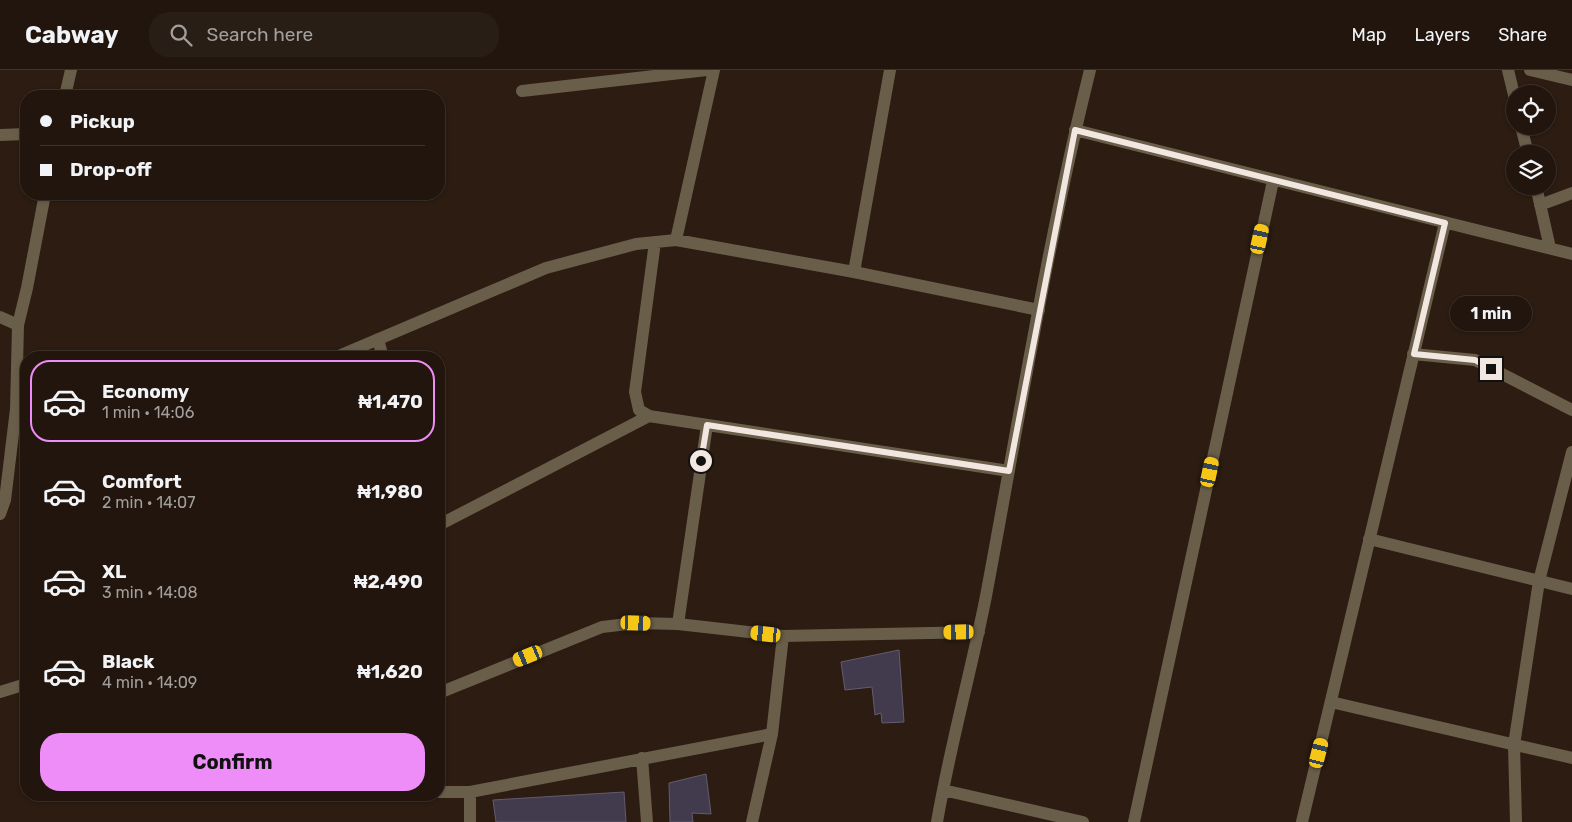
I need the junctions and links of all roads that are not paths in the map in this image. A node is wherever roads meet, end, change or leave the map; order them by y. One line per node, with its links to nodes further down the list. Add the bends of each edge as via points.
1 (71, 70): 10 (street)
2 (708, 70): 11 (street)
3 (714, 70): 21 (street)
4 (890, 70): 25 (street)
5 (1090, 70): 12 (street)
6 (1508, 70): 9 (street)
7 (1530, 70): 8 (street)
8 (1572, 80)
9 (1512, 85)
10 (66, 90)
11 (522, 91)
12 (1075, 130): 15 (street); 26 (street)
13 (20, 134): 14 (street)
14 (0, 135)
15 (1273, 181): 20 (street); 64 (street)
16 (1572, 193): 19 (street)
17 (1538, 195): 19 (street)
18 (44, 200): 28 (street)
19 (1540, 205): 23 (street)
20 (1445, 223): 23 (street); 32 (street)
21 (676, 240): 22 (street); 25 (street)
22 (655, 242): 29 (street, via 546,268); 36 (street, via 635,392 639,410)
23 (1550, 248): 24 (street)
24 (1572, 254)
25 (854, 272): 26 (street)
26 (1039, 310): 39 (street)
27 (0, 317): 28 (street)
28 (18, 325): 33 (street)
29 (378, 339): 30 (street); 31 (street)
30 (350, 351)
31 (381, 351)
32 (1414, 354): 34 (street, via 1475,360); 42 (street)
33 (20, 381)
34 (1572, 410)
35 (20, 414): 40 (street)
36 (649, 416): 37 (street); 41 (street)
37 (707, 425): 39 (street); 45 (street)
38 (1572, 452): 43 (street)
39 (1009, 471): 46 (street)
40 (0, 514)
41 (445, 522)
42 (1369, 539): 43 (street); 51 (street)
43 (1539, 581): 44 (street); 53 (street)
44 (1572, 589)
45 (678, 624): 47 (street); 49 (street, via 636,623 602,627)
46 (979, 632): 47 (street); 56 (street)
47 (783, 636): 52 (street)
48 (20, 686): 50 (street)
49 (445, 691)
50 (0, 692)
51 (1331, 702): 53 (street); 65 (street)
52 (772, 734): 54 (street); 61 (street)
53 (1514, 745): 55 (street); 66 (street)
54 (642, 758): 58 (street); 60 (street)
55 (1572, 758)
56 (943, 790): 62 (street); 63 (street)
57 (445, 792): 58 (street)
58 (470, 792): 59 (street)
59 (470, 822)
60 (647, 822)
61 (752, 822)
62 (937, 822)
63 (1083, 822)
64 (1134, 822)
65 (1302, 822)
66 (1516, 822)

